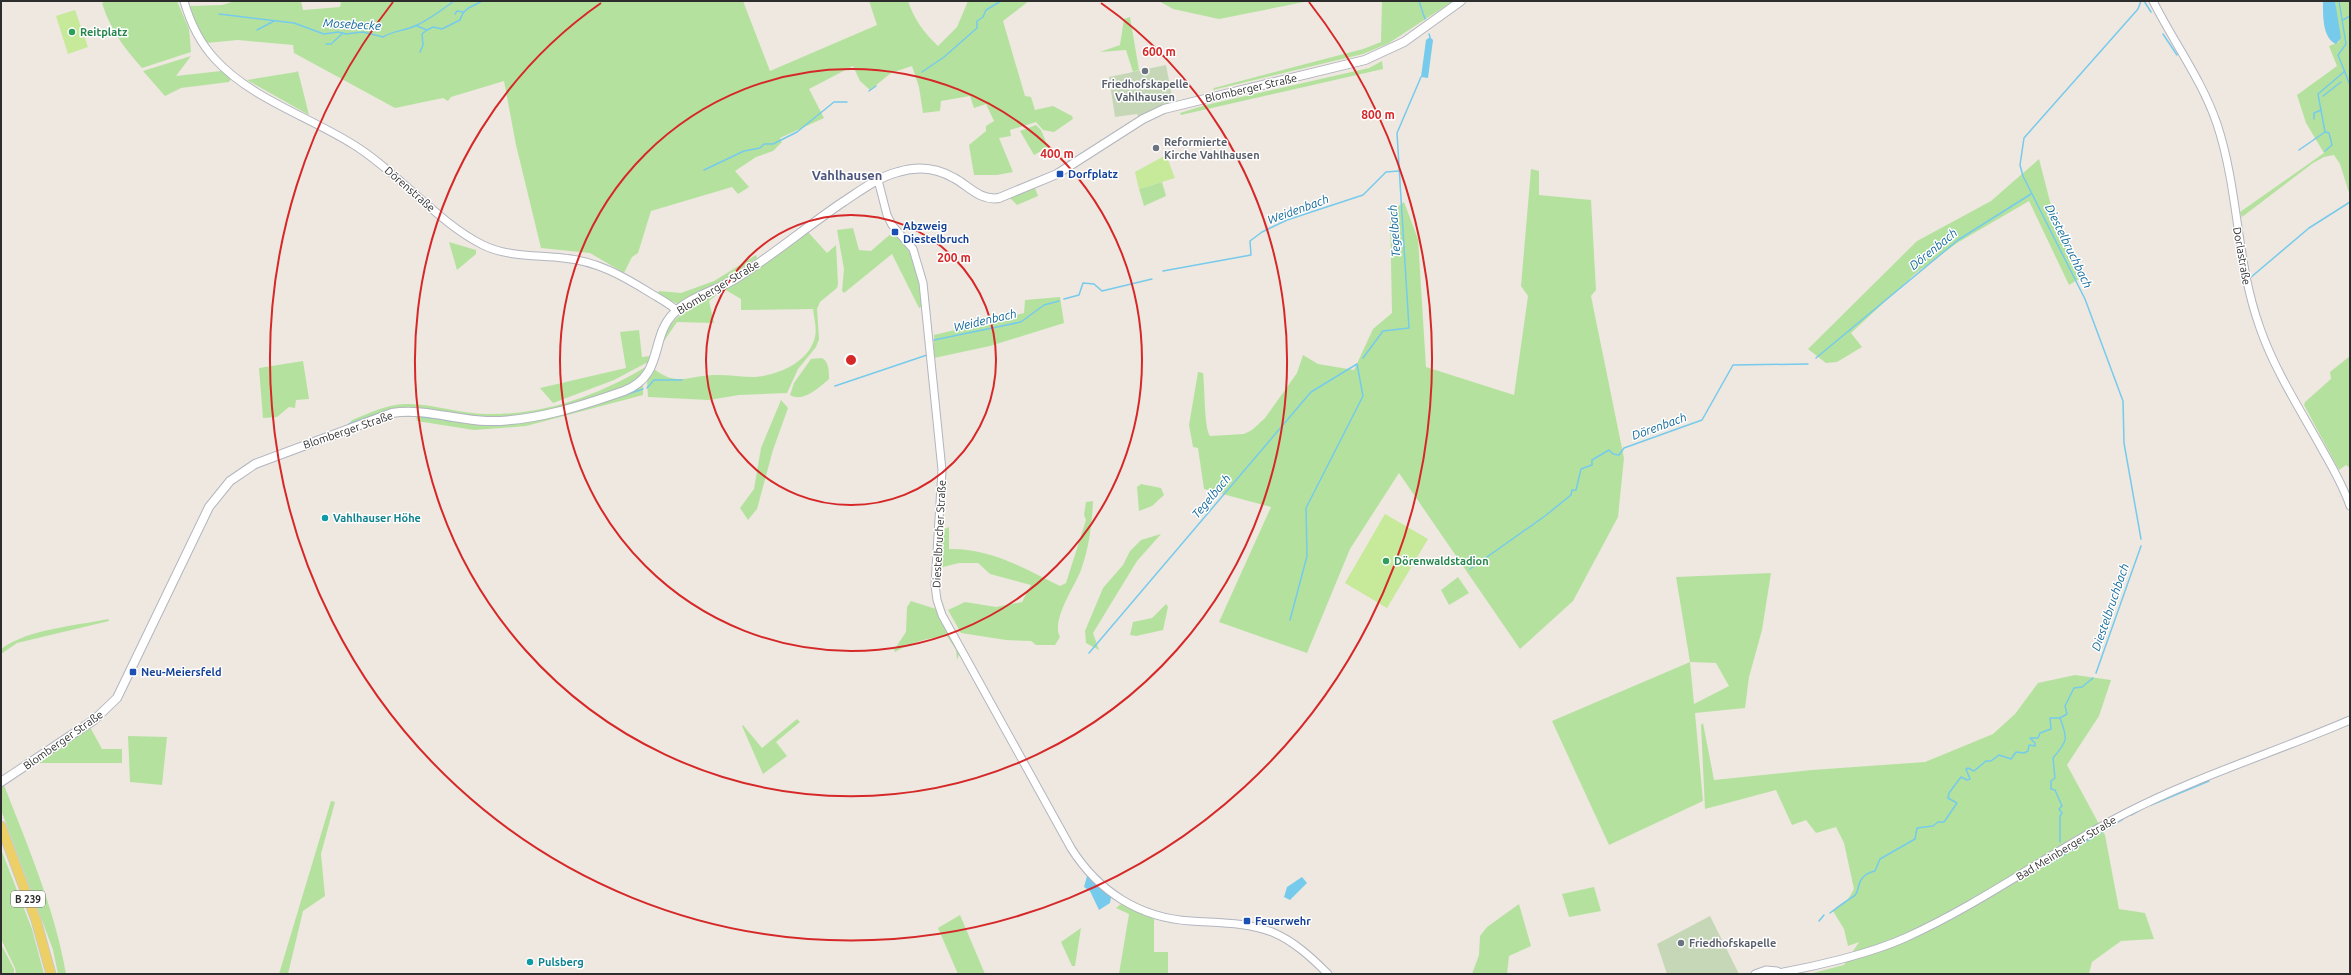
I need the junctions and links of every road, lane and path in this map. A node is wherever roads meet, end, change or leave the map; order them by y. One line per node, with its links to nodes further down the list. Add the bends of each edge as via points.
1 (184, 1): 5 (street, Dörenstraße, via 203,44 224,69 246,85 354,145 390,171 456,230 482,245 510,254 564,258 604,267)
2 (1461, 1): 4 (main road, Blomberger Straße, via 1418,33 1383,53 1342,66 1164,109 1143,119 1057,174 999,198 981,196 948,175 927,169 904,170)
3 (2153, 1): 6 (street, Dorlastraße, via 2202,86 2217,124 2230,175 2249,295 2262,334 2278,370 2338,477)
4 (878, 180): 5 (main road, Blomberger Straße, via 735,279 694,299); 12 (street, Diestelbrucher Straße, via 887,215 912,249 923,283 942,470 934,585 937,600 942,615 1071,848 1097,881 1121,900 1151,914 1183,920 1242,925 1272,932 1305,952)
5 (677, 311): 8 (main road, Blomberger Straße, via 667,324 646,377 636,386 624,391 546,414 512,420 486,421 417,413 392,413 245,469 226,485 208,507 117,698 94,720)
6 (2350, 506)
7 (2350, 720): 10 (street, Bad Meinberger Straße, via 2148,802 2099,827 1965,908 1906,938 1859,954)
8 (1, 782)
9 (1, 826): 11 (main road, B 239, via 36,920)
10 (1781, 971): 13 (street, Bad Meinberger Straße, via 1766,970); 14 (street, Bad Meinberger Straße)
11 (51, 974)
12 (1328, 974)
13 (1755, 974)
14 (1772, 974)

